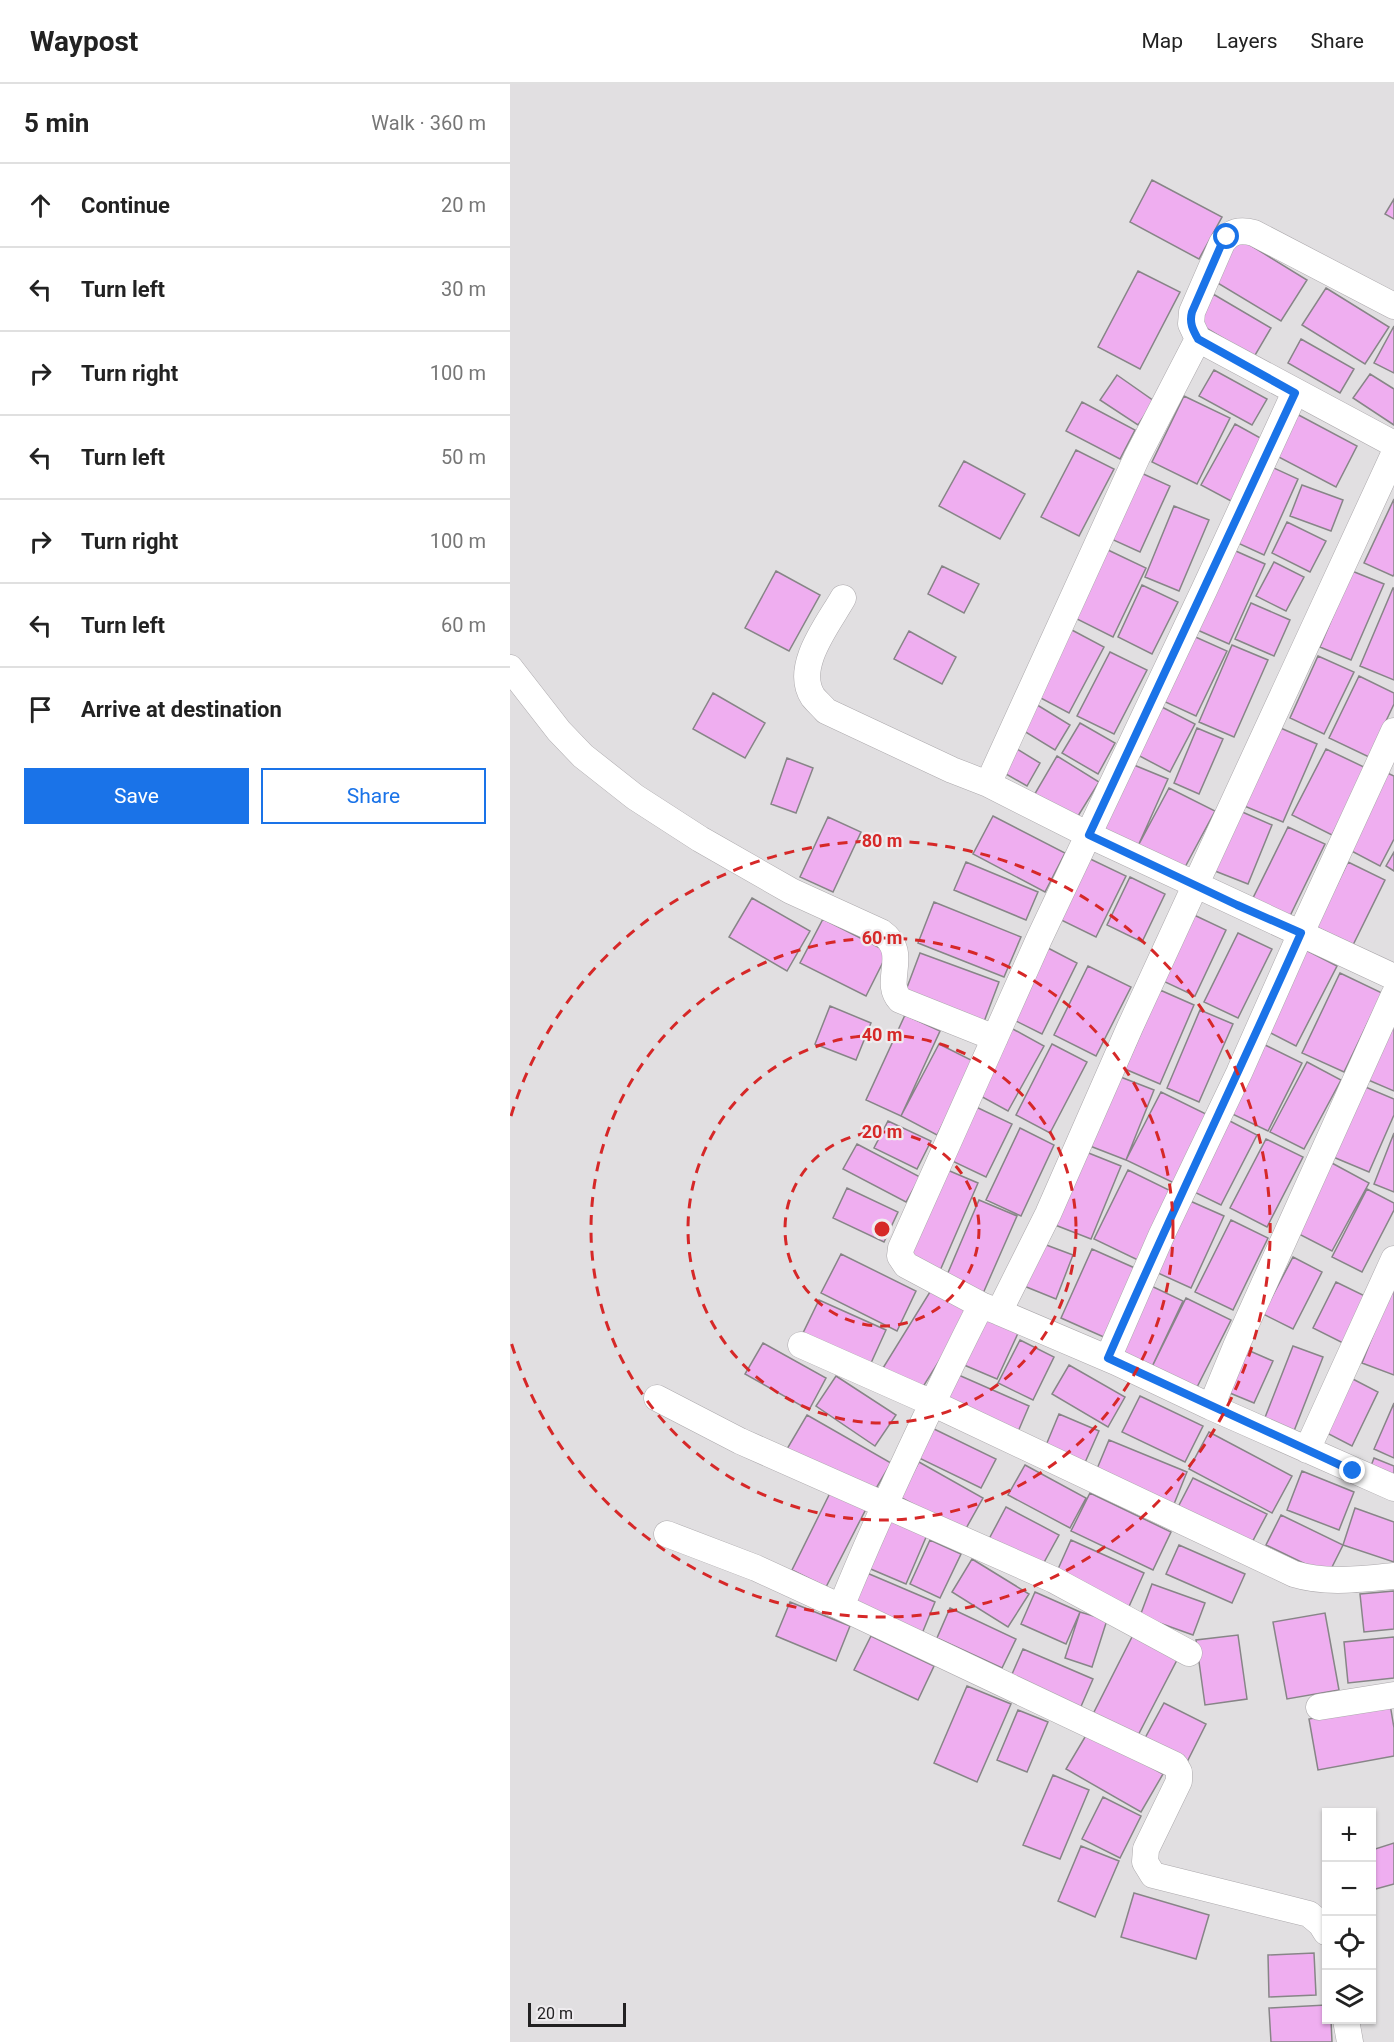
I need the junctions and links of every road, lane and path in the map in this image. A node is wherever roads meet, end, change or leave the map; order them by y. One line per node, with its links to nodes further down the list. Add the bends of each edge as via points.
1 (1394, 306): 2 (street, via 1254,232 1233,232 1222,243 1192,312 1191,324)
2 (1198, 339): 3 (street); 9 (street, via 1137,457)
3 (1295, 393): 4 (street); 10 (street)
4 (1394, 444)
5 (1394, 454): 11 (street)
6 (843, 598): 9 (street, via 810,656 808,682 812,696 826,711)
7 (510, 668): 15 (street, via 583,756 635,797 790,891 890,938 895,950 894,990 900,1000)
8 (1394, 731): 12 (street)
9 (988, 784): 10 (street)
10 (1089, 835): 11 (street); 15 (street)
11 (1196, 885): 12 (street); 17 (street, via 1048,1214)
12 (1301, 933): 13 (street); 19 (street)
13 (1394, 977)
14 (1394, 995): 22 (street)
15 (995, 1038): 17 (street, via 900,1252 906,1264)
16 (1394, 1259): 23 (street)
17 (990, 1308): 19 (street); 21 (street)
18 (801, 1345): 21 (street)
19 (1108, 1358): 22 (street)
20 (657, 1398): 25 (street, via 740,1441)
21 (932, 1403): 25 (street); 27 (street, via 1294,1574 1331,1581)
22 (1211, 1407): 23 (street)
23 (1307, 1449): 24 (street)
24 (1394, 1488)
25 (885, 1504): 28 (street); 29 (street, via 1054,1580)
26 (667, 1533): 28 (street)
27 (1394, 1576)
28 (841, 1607): 32 (street, via 1175,1765 1179,1780 1146,1849 1145,1862 1153,1875 1309,1914)
29 (1189, 1653)
30 (1394, 1695): 31 (street)
31 (1319, 1707)
32 (1322, 1924)
33 (1347, 2024): 34 (street)
34 (1350, 2042)

